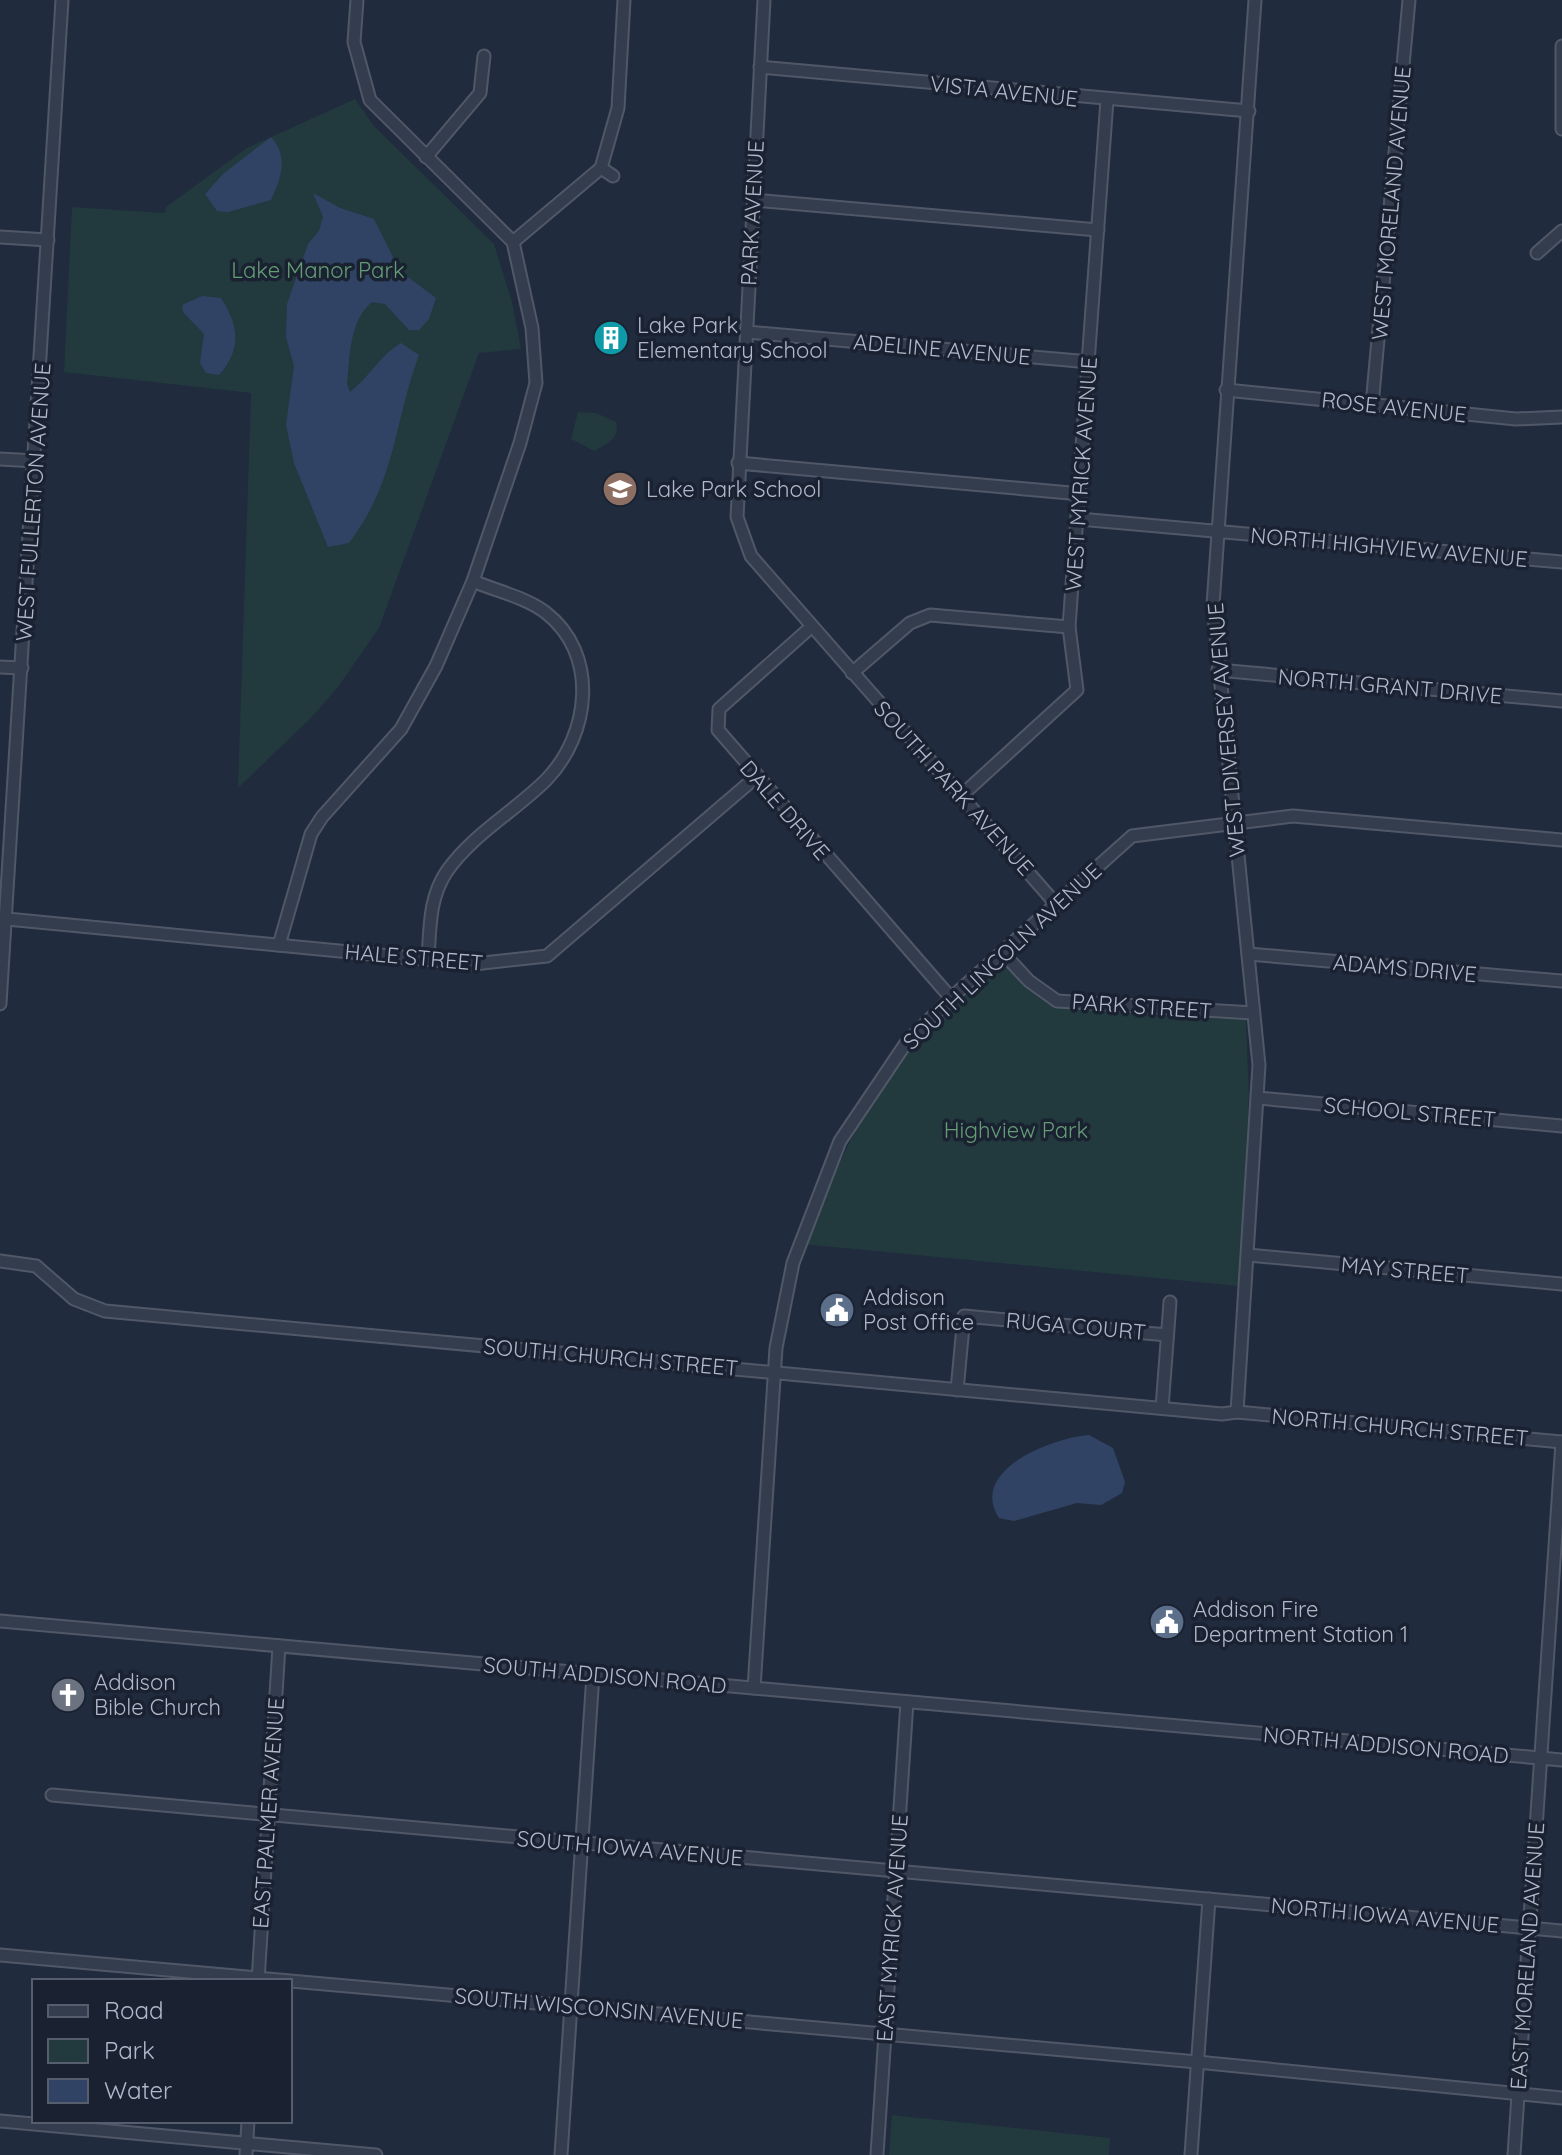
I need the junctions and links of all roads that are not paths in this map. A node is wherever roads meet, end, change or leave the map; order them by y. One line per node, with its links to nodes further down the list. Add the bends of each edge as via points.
1 (62, 0): 20 (street, WEST FULLERTON AVENUE)
2 (357, 0): 13 (street, via 354,42 370,100)
3 (624, 0): 14 (street, via 618,108)
4 (764, 0): 9 (street, PARK AVENUE)
5 (1255, 0): 11 (street, WEST DIVERSEY AVENUE)
6 (1409, 0): 26 (street, WEST MORELAND AVENUE)
7 (1562, 46): 12 (street)
8 (484, 56): 13 (street, via 480,93)
9 (760, 67): 10 (street, VISTA AVENUE); 16 (street, PARK AVENUE)
10 (1107, 100): 11 (street, VISTA AVENUE); 17 (street, WEST MYRICK AVENUE)
11 (1249, 111): 25 (street, WEST DIVERSEY AVENUE)
12 (1562, 129)
13 (426, 157): 21 (street)
14 (601, 168): 15 (street); 21 (street)
15 (613, 176)
16 (753, 200): 17 (street); 23 (street, PARK AVENUE)
17 (1098, 230): 24 (street, WEST MYRICK AVENUE)
18 (1562, 231): 22 (street)
19 (0, 237): 20 (street)
20 (48, 240): 29 (street, WEST FULLERTON AVENUE)
21 (513, 242): 35 (street, via 532,328 536,383)
22 (1537, 253)
23 (746, 332): 24 (street, ADELINE AVENUE); 30 (street, PARK AVENUE)
24 (1090, 362): 31 (street, WEST MYRICK AVENUE)
25 (1226, 390): 26 (street, ROSE AVENUE); 33 (street, WEST DIVERSEY AVENUE)
26 (1372, 405): 27 (street, ROSE AVENUE, via 1516,419)
27 (1562, 417)
28 (0, 459): 29 (street)
29 (35, 461): 39 (street, WEST FULLERTON AVENUE)
30 (738, 463): 31 (street); 36 (street, PARK AVENUE, via 737,517 751,556)
31 (1081, 494): 32 (street, WEST MYRICK AVENUE)
32 (1079, 519): 33 (street, NORTH HIGHVIEW AVENUE); 37 (street, WEST MYRICK AVENUE)
33 (1217, 532): 34 (street, NORTH HIGHVIEW AVENUE); 40 (street, WEST DIVERSEY AVENUE, via 1213,605)
34 (1562, 562)
35 (473, 581): 49 (street, via 413,712 311,834); 52 (street, via 536,606 561,627 578,656 583,704 559,765 447,872 433,905)
36 (811, 627): 41 (street, PARK AVENUE); 43 (street, DALE DRIVE, via 717,715 725,742)
37 (1069, 627): 41 (street, via 939,615 911,623); 44 (street, WEST MYRICK AVENUE, via 1077,690)
38 (0, 667): 39 (street)
39 (22, 668): 48 (street, WEST FULLERTON AVENUE)
40 (1218, 670): 42 (street, NORTH GRANT DRIVE); 45 (street, WEST DIVERSEY AVENUE)
41 (852, 673): 44 (street, SOUTH PARK AVENUE)
42 (1562, 701)
43 (756, 777): 52 (street, HALE STREET, via 547,956 500,963); 55 (street, DALE DRIVE)
44 (961, 796): 47 (street, SOUTH PARK AVENUE)
45 (1233, 822): 46 (street, SOUTH LINCOLN AVENUE, via 1293,816); 47 (street, SOUTH LINCOLN AVENUE, via 1132,836); 51 (street, WEST DIVERSEY AVENUE)
46 (1562, 840)
47 (1055, 903): 50 (street, SOUTH LINCOLN AVENUE)
48 (7, 919): 49 (street, HALE STREET); 54 (street, WEST FULLERTON AVENUE)
49 (279, 945): 52 (street, HALE STREET)
50 (1002, 952): 55 (street, SOUTH LINCOLN AVENUE); 57 (street, PARK STREET, via 1057,1001)
51 (1248, 954): 53 (street, ADAMS DRIVE); 57 (street, WEST DIVERSEY AVENUE)
52 (428, 959)
53 (1562, 981)
54 (1, 986): 56 (street, WEST FULLERTON AVENUE)
55 (951, 998): 65 (street, SOUTH LINCOLN AVENUE, via 881,1075 829,1163 793,1263)
56 (0, 1004)
57 (1253, 1013): 58 (street, WEST DIVERSEY AVENUE)
58 (1258, 1098): 59 (street, SCHOOL STREET); 60 (street, WEST DIVERSEY AVENUE)
59 (1562, 1126)
60 (1248, 1255): 62 (street, MAY STREET); 68 (street, WEST DIVERSEY AVENUE)
61 (0, 1261): 65 (street, SOUTH CHURCH STREET, via 36,1266 74,1299 105,1311)
62 (1562, 1284)
63 (1170, 1302): 64 (street, RUGA COURT)
64 (1167, 1335): 66 (street, RUGA COURT, via 964,1316); 67 (street, RUGA COURT)
65 (774, 1372): 66 (street, SOUTH CHURCH STREET); 73 (street, SOUTH LINCOLN AVENUE)
66 (957, 1390): 67 (street, SOUTH CHURCH STREET)
67 (1162, 1408): 68 (street, SOUTH CHURCH STREET)
68 (1237, 1412): 69 (street, NORTH CHURCH STREET)
69 (1562, 1442): 76 (street)
70 (0, 1621): 71 (street, SOUTH ADDISON ROAD)
71 (279, 1646): 72 (street, SOUTH ADDISON ROAD); 79 (street, EAST PALMER AVENUE)
72 (593, 1674): 73 (street, SOUTH ADDISON ROAD); 80 (street)
73 (754, 1688): 74 (street, SOUTH ADDISON ROAD)
74 (907, 1702): 75 (street, SOUTH ADDISON ROAD); 81 (street, EAST MYRICK AVENUE)
75 (1211, 1729): 76 (street, NORTH ADDISON ROAD)
76 (1540, 1758): 77 (street, NORTH ADDISON ROAD); 83 (street, EAST MORELAND AVENUE)
77 (1562, 1760)
78 (52, 1795): 79 (street, SOUTH IOWA AVENUE)
79 (270, 1814): 80 (street, SOUTH IOWA AVENUE); 86 (street, EAST PALMER AVENUE)
80 (582, 1845): 81 (street, SOUTH IOWA AVENUE); 88 (street)
81 (896, 1870): 82 (street, SOUTH IOWA AVENUE); 89 (street, EAST MYRICK AVENUE)
82 (1209, 1899): 83 (street, NORTH IOWA AVENUE); 90 (street)
83 (1530, 1928): 84 (street, NORTH IOWA AVENUE); 91 (street, EAST MORELAND AVENUE)
84 (1562, 1931)
85 (0, 1955): 86 (street, SOUTH WISCONSIN AVENUE)
86 (258, 1979)
87 (292, 1982): 88 (street, SOUTH WISCONSIN AVENUE)
88 (571, 2005): 89 (street, SOUTH WISCONSIN AVENUE); 97 (street)
89 (886, 2034): 90 (street, SOUTH WISCONSIN AVENUE); 98 (street, EAST MYRICK AVENUE)
90 (1197, 2062): 91 (street, SOUTH WISCONSIN AVENUE); 99 (street)
91 (1518, 2094): 92 (street, SOUTH WISCONSIN AVENUE); 100 (street, EAST MORELAND AVENUE)
92 (1562, 2098)
93 (0, 2121): 95 (street)
94 (248, 2123): 95 (street)
95 (246, 2149): 96 (street)
96 (376, 2155)
97 (561, 2155)
98 (877, 2155)
99 (1191, 2155)
100 (1514, 2155)

